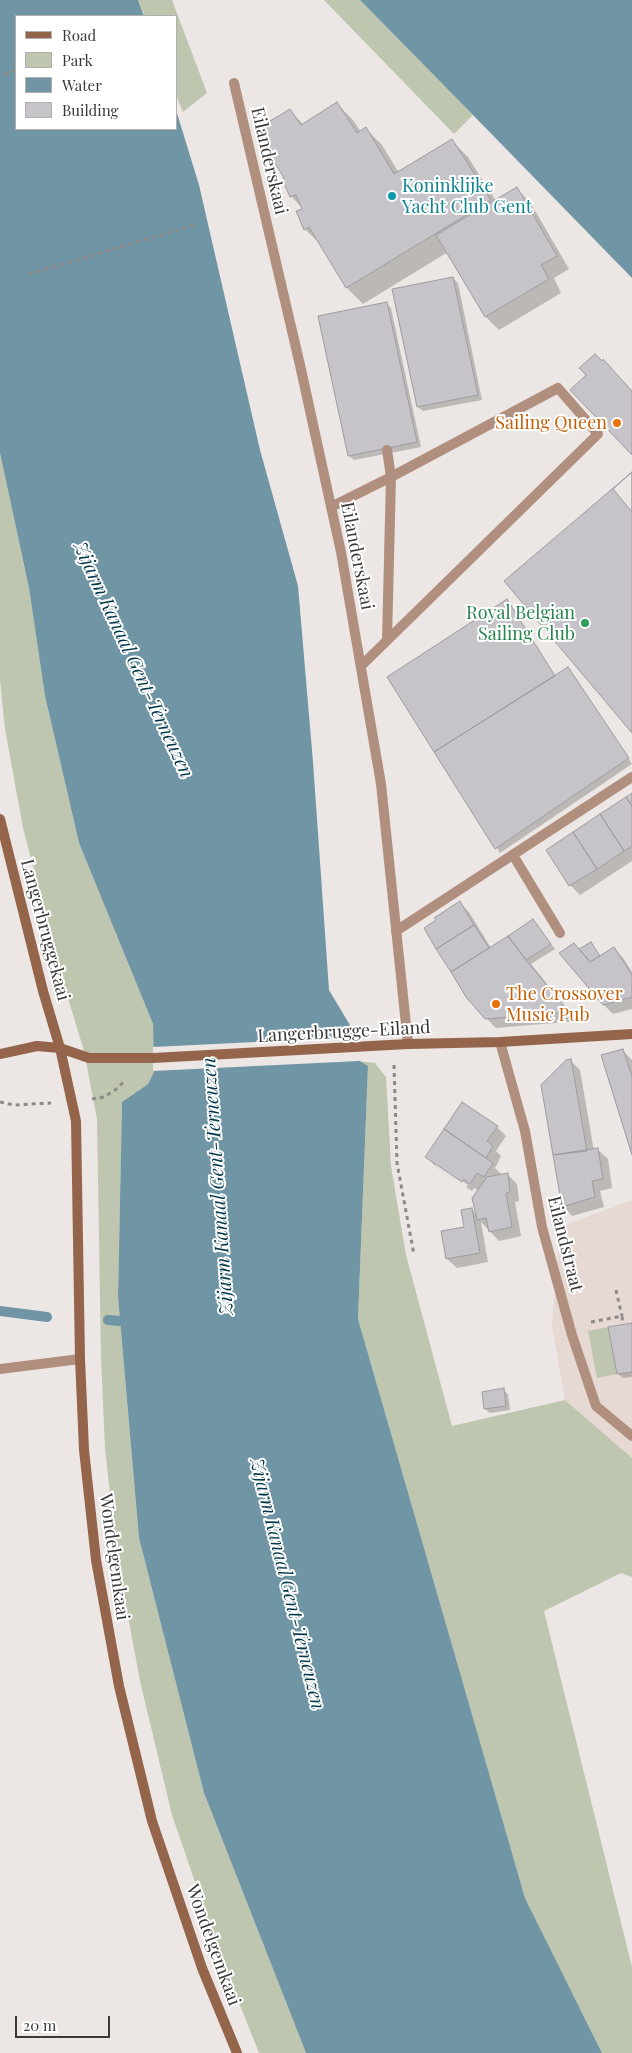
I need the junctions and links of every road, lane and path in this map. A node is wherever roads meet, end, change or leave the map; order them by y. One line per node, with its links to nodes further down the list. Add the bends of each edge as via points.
1 (15, 70): 2 (path)
2 (5, 74)
3 (234, 82): 8 (street, Eilanderskaai)
4 (198, 224): 5 (path)
5 (30, 274)
6 (387, 450): 7 (street)
7 (391, 477): 8 (street); 9 (street); 9 (street, via 558,388 598,434)
8 (331, 507): 10 (street, Eilanderskaai)
9 (387, 640): 10 (street)
10 (360, 666): 14 (street, Eilanderskaai, via 381,784)
11 (632, 777): 13 (street)
12 (0, 819): 20 (main road, Langerbruggekaai)
13 (513, 855): 14 (street); 15 (street)
14 (396, 931): 19 (street, Eilanderskaai)
15 (560, 933)
16 (632, 1034): 17 (main road, Langerbrugge-Eiland)
17 (500, 1042): 19 (main road, Langerbrugge-Eiland); 29 (street, Eilandstraat, via 525,1131 542,1227)
18 (393, 1044): 19 (main road, Langerbrugge-Eiland); 22 (main road, Langerbrugge-Eiland); 25 (path, via 397,1163)
19 (408, 1044)
20 (60, 1048): 21 (main road, Langerbrugge-Eiland, via 37,1046); 22 (main road, Langerbrugge-Eiland, via 89,1058); 23 (main road, Wondelgemkaai)
21 (0, 1054)
22 (136, 1058): 23 (path, via 131,1072 118,1088 104,1097)
23 (72, 1101): 24 (path, via 14,1105); 30 (main road, Wondelgemkaai, via 76,1122)
24 (0, 1102)
25 (414, 1255)
26 (616, 1290): 27 (path)
27 (622, 1316): 28 (path); 29 (path)
28 (623, 1324)
29 (569, 1326): 32 (street, Eilandstraat, via 596,1406)
30 (80, 1359): 31 (street); 33 (main road, Wondelgemkaai, via 84,1450 96,1560 118,1686 152,1821 202,1968)
31 (0, 1369)
32 (632, 1436)
33 (237, 2053)

